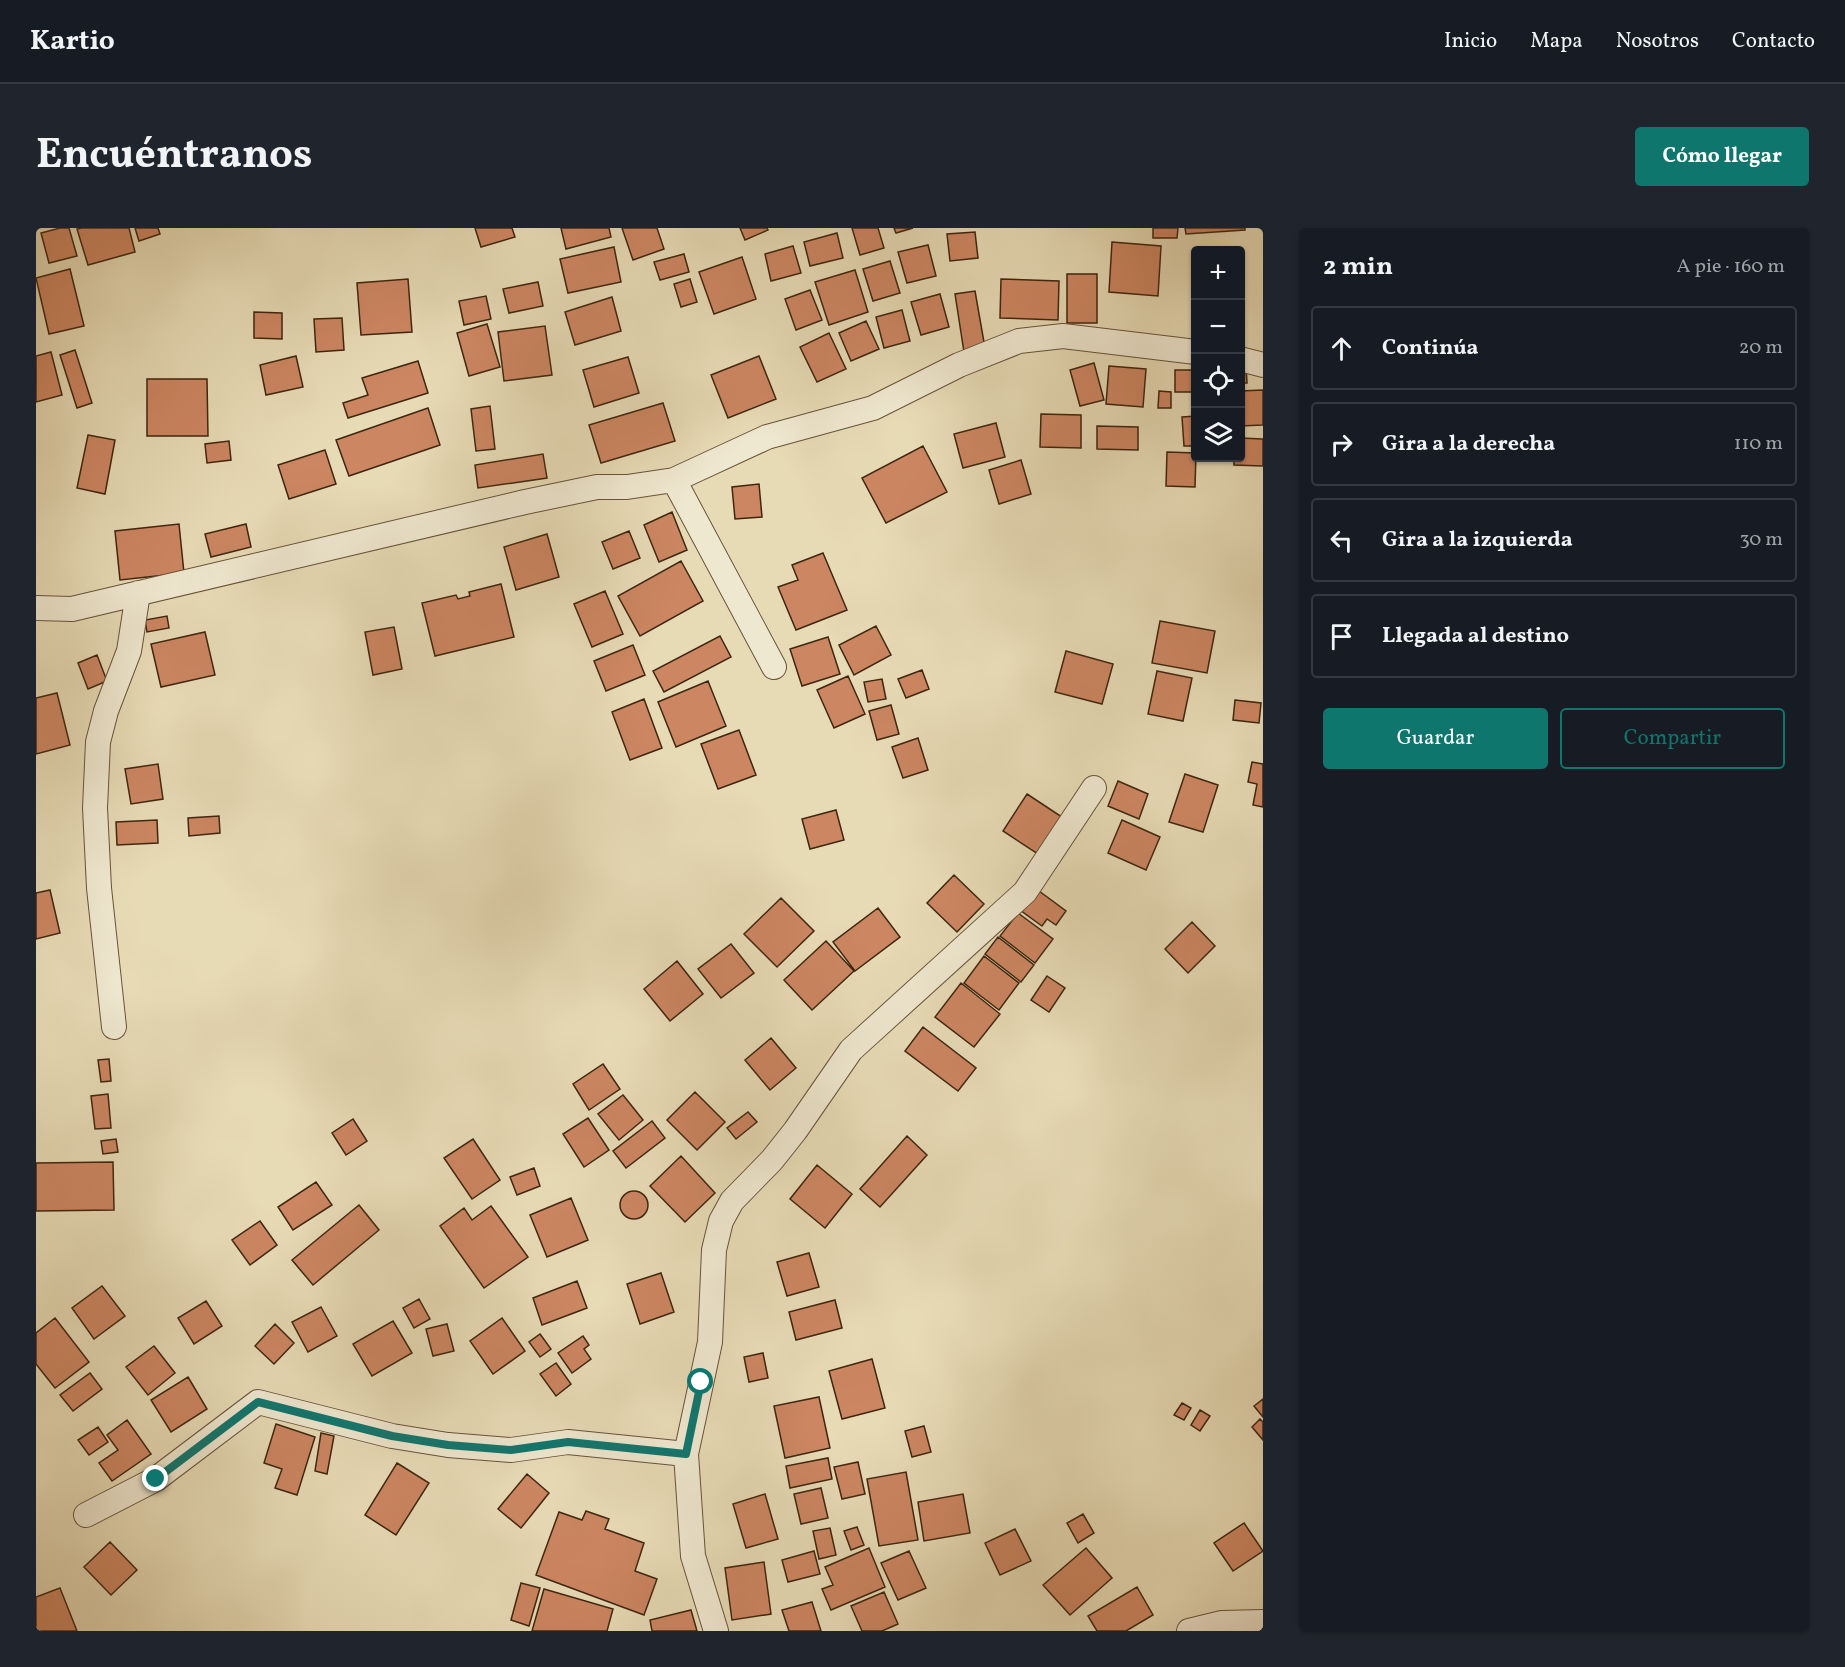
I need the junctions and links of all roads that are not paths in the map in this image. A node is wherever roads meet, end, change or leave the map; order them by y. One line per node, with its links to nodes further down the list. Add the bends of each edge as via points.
1 (1191, 351): 4 (street, via 1063,336 1019,341 959,365 873,408 767,437)
2 (1245, 360): 3 (street)
3 (1263, 365)
4 (674, 480): 5 (street, via 597,487 535,500); 7 (street)
5 (138, 593): 6 (street, via 72,609); 9 (street, via 129,651 98,742 95,808 99,888)
6 (36, 608)
7 (774, 668)
8 (1094, 788): 10 (street, via 1025,892 851,1050 795,1131 732,1201 716,1237 710,1342)
9 (114, 1027)
10 (686, 1454): 11 (street, via 568,1442 511,1450 448,1445 392,1436 258,1402 156,1479); 13 (street, via 693,1556)
11 (86, 1515)
12 (1263, 1622): 14 (street, via 1222,1623)
13 (716, 1631)
14 (1189, 1631)

